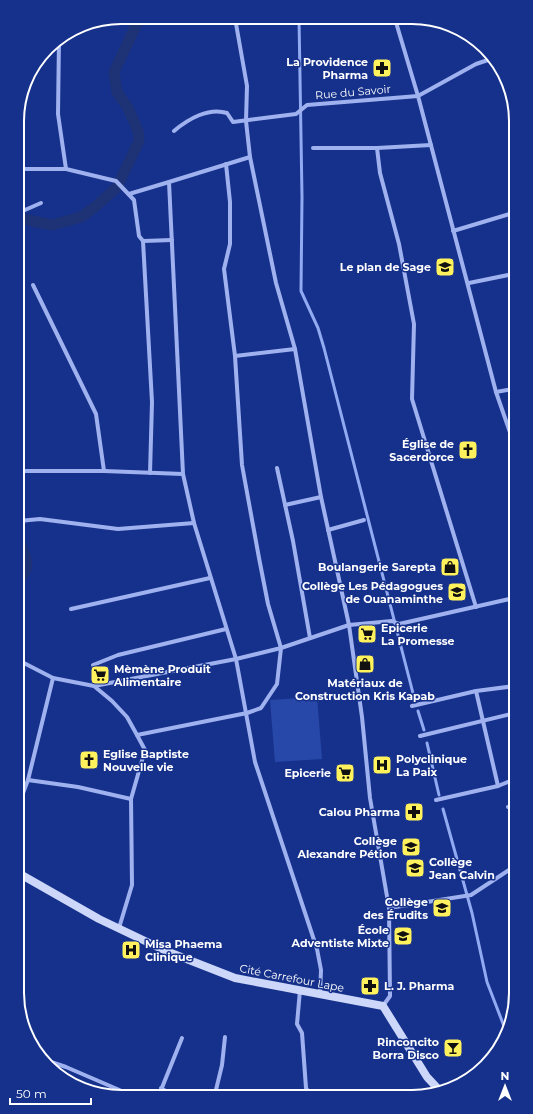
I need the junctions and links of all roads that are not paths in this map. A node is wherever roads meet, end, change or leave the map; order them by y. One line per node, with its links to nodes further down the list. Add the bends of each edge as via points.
1 (236, 24): 6 (street, via 247,86)
2 (396, 24): 5 (street)
3 (59, 46): 14 (street, via 58,114)
4 (488, 60): 5 (street, Rue du Savoir)
5 (418, 96): 6 (street, Rue du Savoir, via 307,105 297,113); 8 (street)
6 (246, 121): 7 (street, Rue du Savoir, via 233,122 227,113 219,110 184,122); 11 (street)
7 (174, 131)
8 (431, 145): 10 (street); 20 (street)
9 (313, 148): 10 (street)
10 (377, 148): 44 (street, via 380,173 399,244 414,324 412,399)
11 (250, 157): 12 (street); 26 (street, via 276,283)
12 (226, 164): 15 (street); 27 (street, via 230,202 230,244 224,269)
13 (24, 169): 14 (street)
14 (66, 169): 16 (street, via 116,181)
15 (169, 182): 16 (street); 21 (street)
16 (129, 194): 22 (street, via 134,200 139,236)
17 (41, 203): 18 (street)
18 (24, 210)
19 (509, 215): 20 (street)
20 (453, 231): 24 (street)
21 (172, 240): 22 (street); 35 (street)
22 (143, 241): 34 (street, via 152,402)
23 (509, 275): 24 (street)
24 (469, 283): 29 (street)
25 (33, 285): 33 (street, via 96,414)
26 (295, 349): 27 (street); 36 (street)
27 (235, 356): 49 (street, via 242,465 265,588)
28 (509, 390): 29 (street)
29 (496, 392): 30 (street)
30 (509, 430)
31 (277, 468): 37 (street)
32 (24, 471): 33 (street)
33 (104, 471): 34 (street)
34 (150, 473): 35 (street)
35 (183, 474): 40 (street)
36 (321, 497): 37 (street); 41 (street)
37 (285, 505): 48 (street)
38 (364, 520): 41 (street)
39 (24, 521): 40 (street, via 40,519 118,529)
40 (194, 523): 42 (street)
41 (328, 530): 46 (street)
42 (210, 578): 45 (street); 47 (street)
43 (509, 599): 44 (street)
44 (476, 607): 46 (street, via 399,624 392,621)
45 (71, 609)
46 (349, 625): 48 (street); 71 (street, via 370,798)
47 (226, 629): 50 (street); 52 (street, via 118,655)
48 (310, 638): 49 (street)
49 (281, 648): 50 (street); 58 (street, via 277,684 261,708)
50 (236, 659): 54 (street); 58 (street)
51 (24, 663): 53 (street)
52 (93, 664)
53 (53, 678): 54 (street); 63 (street)
54 (94, 686): 61 (street, via 127,717)
55 (509, 687): 56 (street)
56 (476, 691): 57 (street); 60 (street)
57 (412, 706)
58 (247, 714): 61 (street); 74 (street, via 255,762 318,949 321,970)
59 (509, 714): 60 (street)
60 (483, 721): 62 (street); 65 (street)
61 (137, 735): 67 (street, via 145,750)
62 (420, 736)
63 (28, 780): 66 (street); 67 (street)
64 (509, 781): 65 (street)
65 (498, 786): 68 (street)
66 (24, 790)
67 (131, 798): 72 (street, via 132,885)
68 (436, 800)
69 (509, 870): 71 (street, via 464,898)
70 (24, 876): 72 (street, Cité Carrefour Lape)
71 (390, 908): 75 (street, via 390,996)
72 (119, 929): 73 (street, Cité Carrefour Lape, via 235,978)
73 (300, 990): 74 (street, Cité Carrefour Lape); 84 (street, via 297,1024 302,1034)
74 (320, 995): 75 (street, Cité Carrefour Lape)
75 (383, 1006): 79 (street, via 427,1077)
76 (225, 1037): 83 (street)
77 (182, 1038): 80 (street)
78 (52, 1062): 81 (street)
79 (437, 1087)
80 (162, 1088): 82 (street)
81 (120, 1090)
82 (165, 1090)
83 (216, 1090)
84 (307, 1090)

